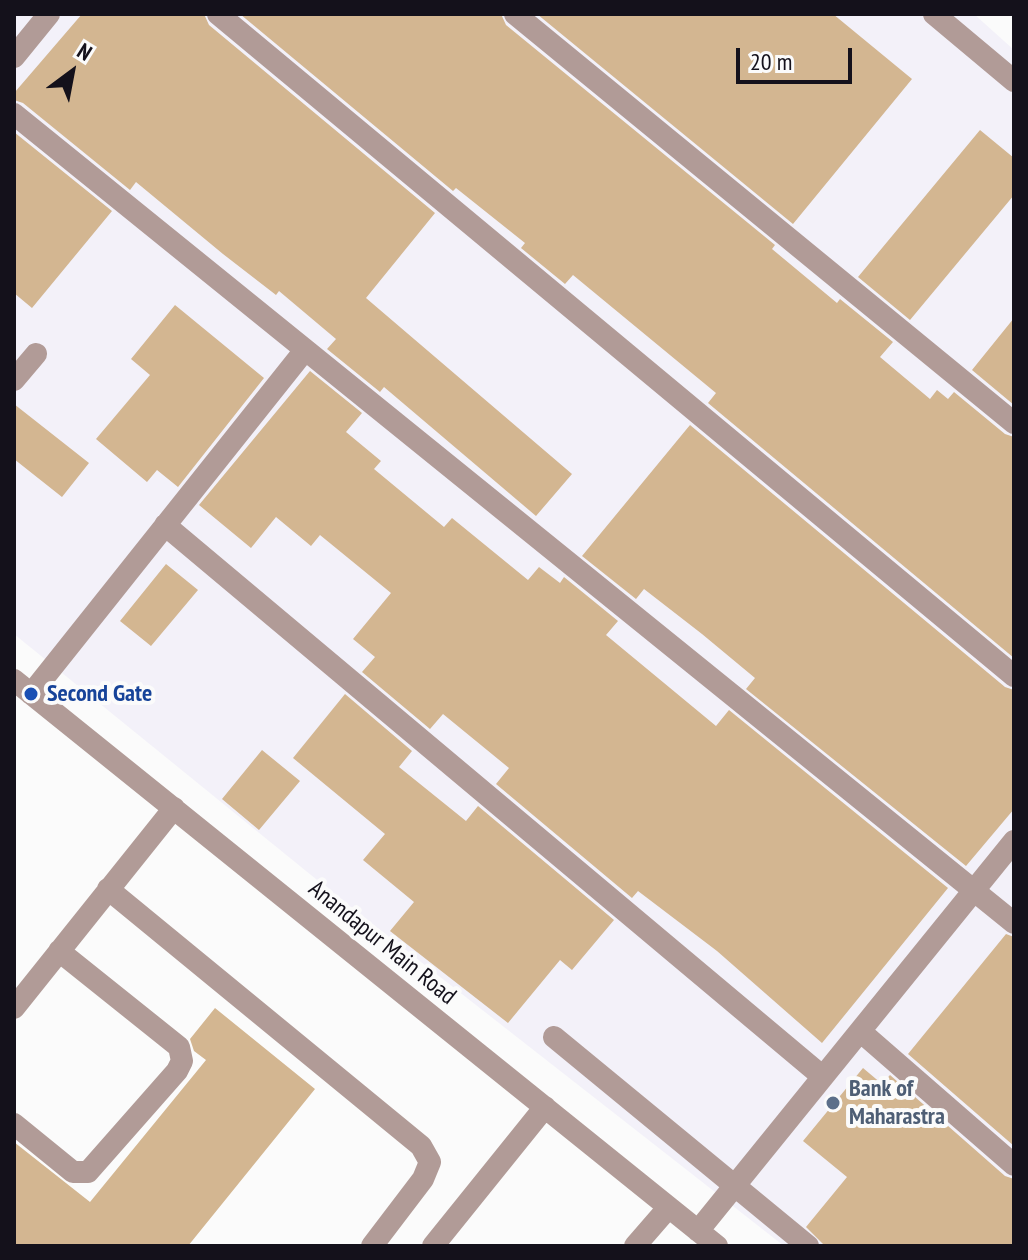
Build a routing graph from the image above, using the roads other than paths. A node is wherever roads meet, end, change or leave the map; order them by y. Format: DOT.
graph roads {
  1 [pos="49,14"];
  2 [pos="218,14"];
  3 [pos="515,14"];
  4 [pos="934,14"];
  5 [pos="14,57"];
  6 [pos="1014,81"];
  7 [pos="14,114"];
  8 [pos="305,350"];
  9 [pos="36,354"];
  10 [pos="14,380"];
  11 [pos="1014,423"];
  12 [pos="165,525"];
  13 [pos="1014,676"];
  14 [pos="22,687"];
  15 [pos="174,808"];
  16 [pos="1014,841"];
  17 [pos="108,889"];
  18 [pos="974,891"];
  19 [pos="1014,923"];
  20 [pos="59,951"];
  21 [pos="14,1008"];
  22 [pos="860,1031"];
  23 [pos="554,1037"];
  24 [pos="823,1077"];
  25 [pos="545,1107"];
  26 [pos="14,1124"];
  27 [pos="1014,1165"];
  28 [pos="735,1184"];
  29 [pos="668,1208"];
  30 [pos="698,1231"];
  31 [pos="372,1246"];
  32 [pos="433,1246"];
  33 [pos="635,1246"];
  34 [pos="717,1246"];
  35 [pos="808,1246"];
  1 -- 5 [label="street"];
  2 -- 13 [label="street"];
  3 -- 11 [label="street"];
  4 -- 6 [label="street"];
  7 -- 8 [label="street"];
  8 -- 12 [label="street"];
  8 -- 18 [label="street"];
  9 -- 10 [label="street"];
  12 -- 14 [label="street"];
  12 -- 24 [label="street"];
  14 -- 15 [label="street, Anandapur Main Road"];
  15 -- 17 [label="street"];
  15 -- 25 [label="street, Anandapur Main Road"];
  16 -- 18 [label="street"];
  17 -- 20 [label="street"];
  17 -- 31 [label="street"];
  18 -- 19 [label="street"];
  18 -- 22 [label="street"];
  20 -- 21 [label="street"];
  20 -- 26 [label="street"];
  22 -- 24 [label="street"];
  22 -- 27 [label="street"];
  23 -- 28 [label="street"];
  24 -- 28 [label="street"];
  25 -- 29 [label="street, Anandapur Main Road"];
  25 -- 32 [label="street"];
  28 -- 30 [label="street"];
  28 -- 35 [label="street"];
  29 -- 30 [label="street, Anandapur Main Road"];
  29 -- 33 [label="street"];
  30 -- 34 [label="street, Anandapur Main Road"];
}
